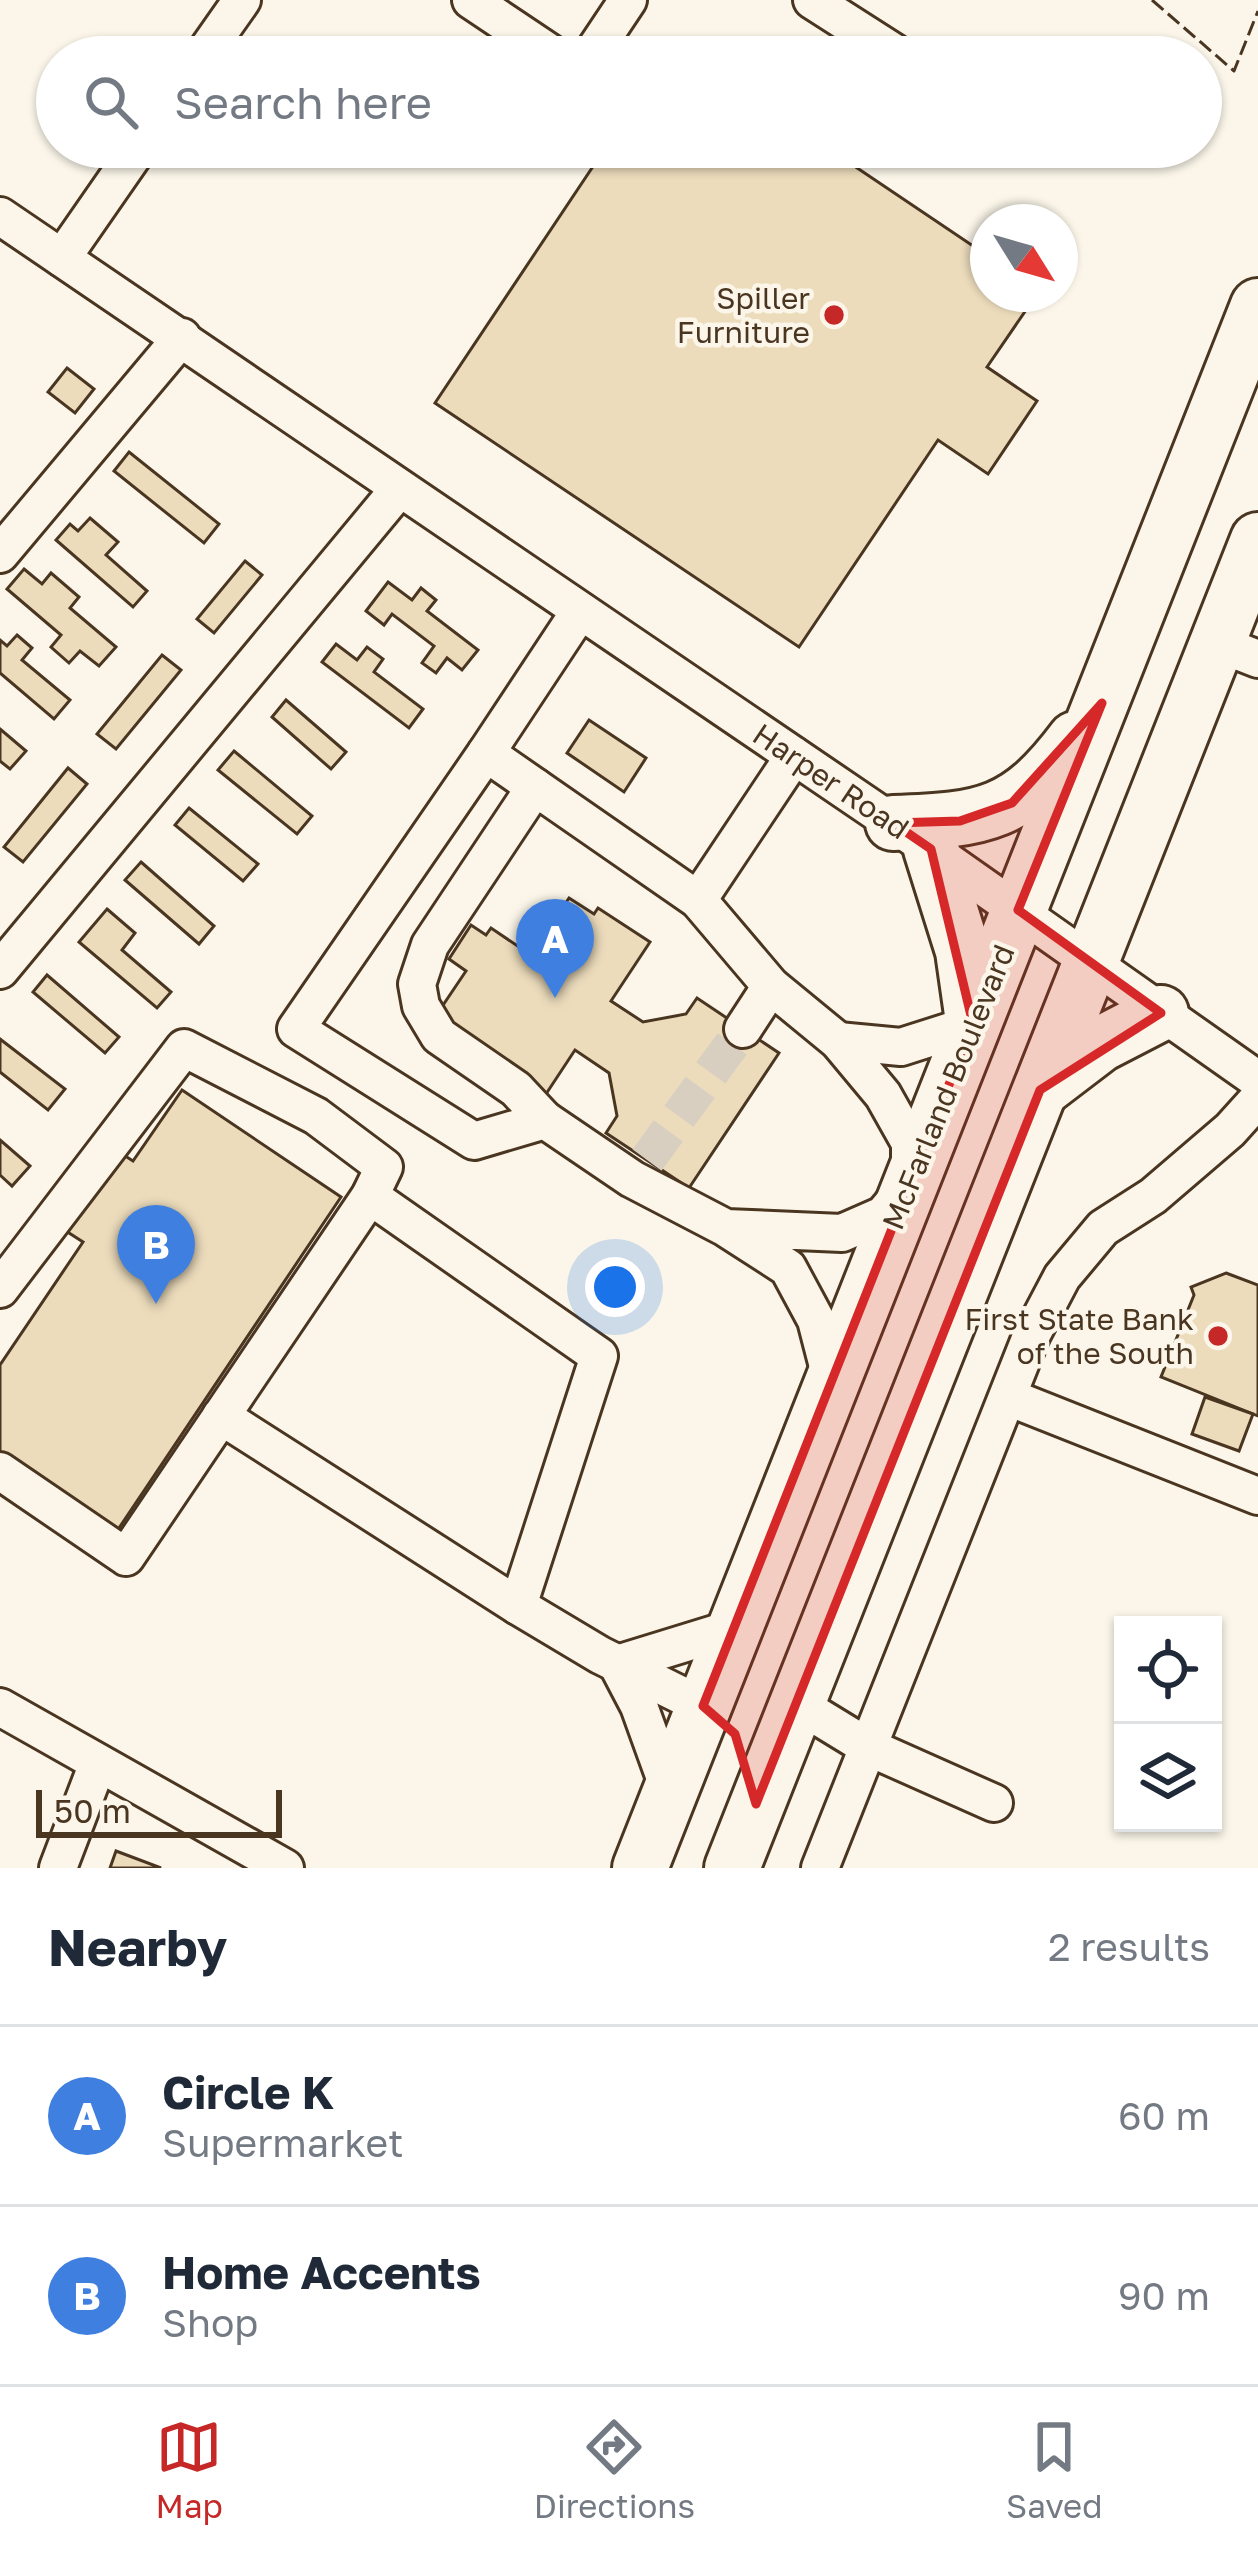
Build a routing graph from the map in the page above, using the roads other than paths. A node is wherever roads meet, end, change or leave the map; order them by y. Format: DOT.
graph roads {
  1 [pos="242,0"];
  2 [pos="471,0"];
  3 [pos="628,0"];
  4 [pos="812,0"];
  5 [pos="217,36"];
  6 [pos="525,36"];
  7 [pos="604,36"];
  8 [pos="868,36"];
  9 [pos="124,168"];
  10 [pos="0,217"];
  11 [pos="62,258"];
  12 [pos="1258,306"];
  13 [pos="182,337"];
  14 [pos="399,489"];
  15 [pos="1258,540"];
  16 [pos="0,554"];
  17 [pos="580,611"];
  18 [pos="1237,651"];
  19 [pos="1102,703"];
  20 [pos="486,753"];
  21 [pos="794,756"];
  22 [pos="535,787"];
  23 [pos="912,836"];
  24 [pos="698,900"];
  25 [pos="1018,910"];
  26 [pos="1090,964"];
  27 [pos="0,970"];
  28 [pos="771,986"];
  29 [pos="1161,1013"];
  30 [pos="973,1024"];
  31 [pos="743,1029"];
  32 [pos="838,1041"];
  33 [pos="1258,1080"];
  34 [pos="1040,1090"];
  35 [pos="1258,1099"];
  36 [pos="545,1120"];
  37 [pos="910,1183"];
  38 [pos="370,1196"];
  39 [pos="726,1228"];
  40 [pos="0,1289"];
  41 [pos="832,1382"];
  42 [pos="1008,1397"];
  43 [pos="221,1416"];
  44 [pos="0,1471"];
  45 [pos="1258,1496"];
  46 [pos="766,1547"];
  47 [pos="518,1606"];
  48 [pos="734,1628"];
  49 [pos="617,1664"];
  50 [pos="796,1702"];
  51 [pos="703,1706"];
  52 [pos="0,1707"];
  53 [pos="868,1747"];
  54 [pos="98,1763"];
  55 [pos="670,1792"];
  56 [pos="994,1803"];
  57 [pos="756,1804"];
  58 [pos="58,1868"];
  59 [pos="285,1868"];
  60 [pos="640,1868"];
  61 [pos="732,1868"];
  62 [pos="820,1868"];
  1 -- 5 [label="street"];
  2 -- 6 [label="street"];
  3 -- 7 [label="street"];
  4 -- 8 [label="street"];
  9 -- 11 [label="street"];
  10 -- 11 [label="street, Harper Road"];
  11 -- 13 [label="street, Harper Road"];
  12 -- 19 [label="highway, McFarland Boulevard"];
  13 -- 14 [label="street, Harper Road"];
  13 -- 16 [label="street"];
  14 -- 17 [label="street, Harper Road"];
  14 -- 27 [label="street"];
  15 -- 18 [label="highway"];
  17 -- 20 [label="street"];
  17 -- 21 [label="street, Harper Road"];
  18 -- 26 [label="highway"];
  19 -- 23 [label="highway"];
  19 -- 25 [label="highway, McFarland Boulevard"];
  20 -- 22 [label="street"];
  20 -- 36 [label="street"];
  21 -- 23 [label="street, Harper Road"];
  21 -- 24 [label="street"];
  22 -- 24 [label="street"];
  22 -- 36 [label="street"];
  23 -- 25 [label="street, Harper Road"];
  23 -- 30 [label="highway"];
  24 -- 28 [label="street"];
  25 -- 26 [label="street, Harper Road"];
  25 -- 30 [label="highway, McFarland Boulevard"];
  26 -- 29 [label="street, Harper Road"];
  26 -- 34 [label="highway"];
  28 -- 31 [label="street"];
  28 -- 32 [label="street"];
  29 -- 33 [label="street, Harper Road"];
  29 -- 34 [label="highway"];
  30 -- 32 [label="street"];
  30 -- 37 [label="highway, McFarland Boulevard"];
  32 -- 37 [label="street"];
  34 -- 50 [label="highway"];
  35 -- 42 [label="street"];
  36 -- 39 [label="street"];
  37 -- 39 [label="street"];
  37 -- 41 [label="highway, McFarland Boulevard"];
  38 -- 40 [label="street"];
  38 -- 43 [label="street"];
  38 -- 47 [label="street"];
  39 -- 41 [label="street"];
  41 -- 46 [label="highway, McFarland Boulevard"];
  42 -- 45 [label="street"];
  42 -- 53 [label="street"];
  43 -- 44 [label="street"];
  43 -- 47 [label="street"];
  46 -- 48 [label="highway, McFarland Boulevard"];
  46 -- 50 [label="highway"];
  47 -- 49 [label="street"];
  48 -- 49 [label="street"];
  48 -- 51 [label="highway, McFarland Boulevard"];
  49 -- 51 [label="street"];
  49 -- 55 [label="street"];
  50 -- 53 [label="street"];
  50 -- 57 [label="highway"];
  51 -- 55 [label="highway, McFarland Boulevard"];
  51 -- 57 [label="highway"];
  52 -- 54 [label="street"];
  53 -- 56 [label="street"];
  53 -- 62 [label="street"];
  54 -- 58 [label="street"];
  54 -- 59 [label="street"];
  55 -- 60 [label="highway, McFarland Boulevard"];
  57 -- 61 [label="highway"];
}
